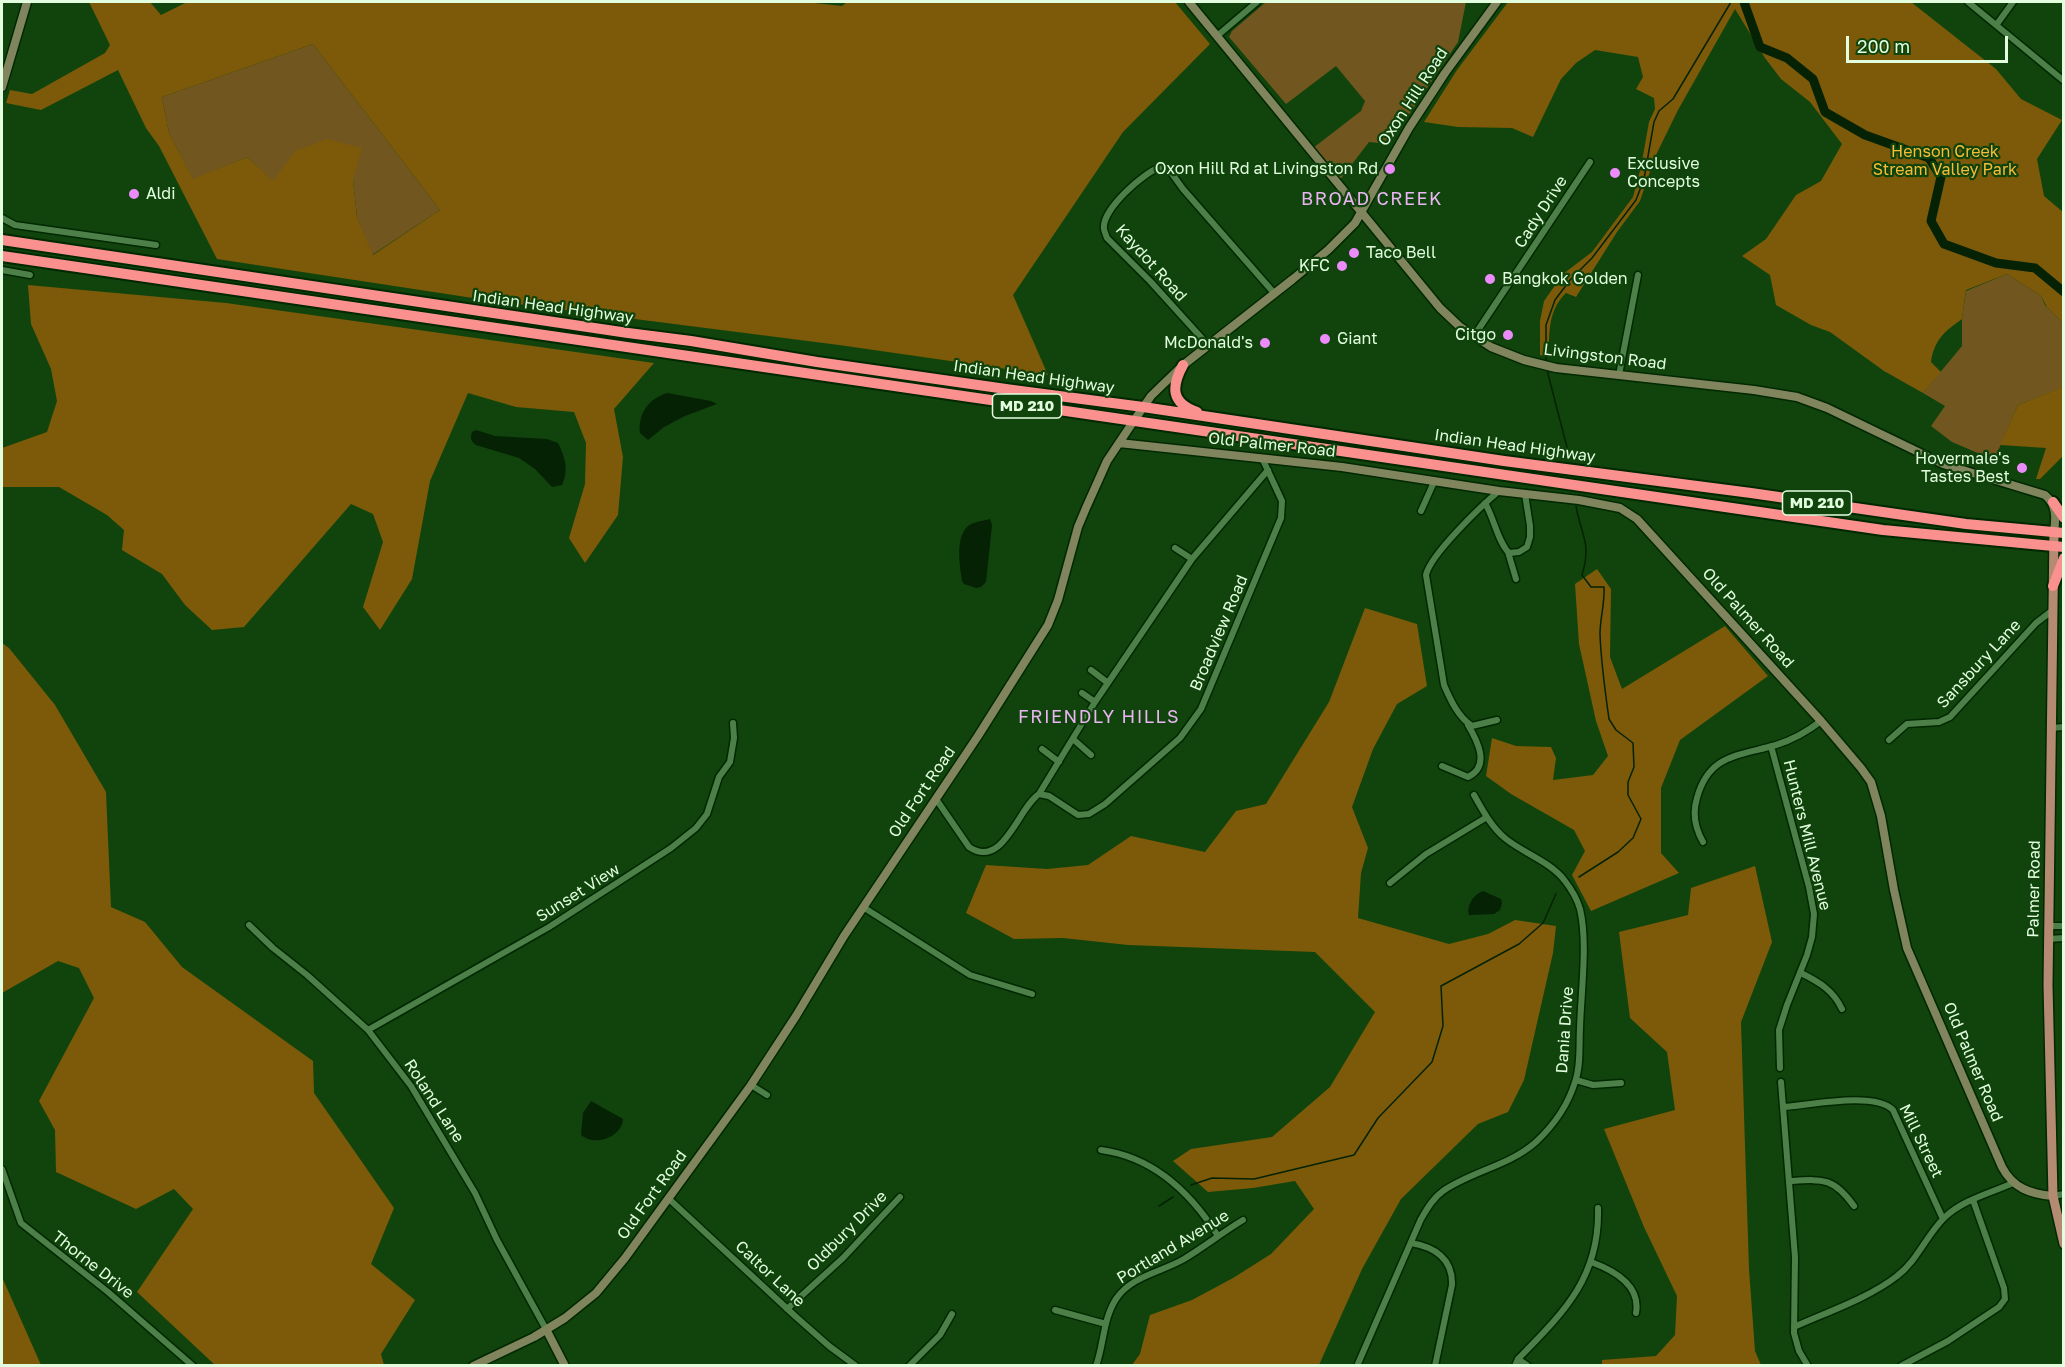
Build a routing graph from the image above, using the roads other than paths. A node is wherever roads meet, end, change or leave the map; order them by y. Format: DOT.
graph roads {
  1 [pos="27,2"];
  2 [pos="1190,2"];
  3 [pos="1257,2"];
  4 [pos="1497,2"];
  5 [pos="1968,2"];
  6 [pos="2013,2"];
  7 [pos="1997,24"];
  8 [pos="1217,36"];
  9 [pos="2064,81"];
  10 [pos="2,87"];
  11 [pos="1590,162"];
  12 [pos="1361,213"];
  13 [pos="2,218"];
  14 [pos="2,238"];
  15 [pos="156,245"];
  16 [pos="2,256"];
  17 [pos="2,270"];
  18 [pos="30,275"];
  19 [pos="1638,275"];
  20 [pos="1274,292"];
  21 [pos="1474,336"];
  22 [pos="1208,345"];
  23 [pos="1183,365"];
  24 [pos="1619,375"];
  25 [pos="1143,407"];
  26 [pos="1220,419"];
  27 [pos="1133,422"];
  28 [pos="1119,442"];
  29 [pos="1263,460"];
  30 [pos="1268,470"];
  31 [pos="1434,482"];
  32 [pos="1499,491"];
  33 [pos="1525,494"];
  34 [pos="2053,502"];
  35 [pos="1485,503"];
  36 [pos="1421,511"];
  37 [pos="2064,518"];
  38 [pos="2059,532"];
  39 [pos="2059,547"];
  40 [pos="1175,548"];
  41 [pos="1508,552"];
  42 [pos="2064,558"];
  43 [pos="1192,560"];
  44 [pos="1516,579"];
  45 [pos="2053,586"];
  46 [pos="2053,610"];
  47 [pos="1091,670"];
  48 [pos="1108,683"];
  49 [pos="1083,693"];
  50 [pos="1095,702"];
  51 [pos="1497,720"];
  52 [pos="1821,721"];
  53 [pos="733,723"];
  54 [pos="1468,724"];
  55 [pos="2064,727"];
  56 [pos="2051,728"];
  57 [pos="1073,739"];
  58 [pos="1889,741"];
  59 [pos="1771,746"];
  60 [pos="1042,749"];
  61 [pos="1091,755"];
  62 [pos="1059,762"];
  63 [pos="1442,766"];
  64 [pos="1039,794"];
  65 [pos="1474,795"];
  66 [pos="936,800"];
  67 [pos="1486,817"];
  68 [pos="1704,842"];
  69 [pos="1390,883"];
  70 [pos="863,907"];
  71 [pos="249,926"];
  72 [pos="2048,926"];
  73 [pos="2064,926"];
  74 [pos="2064,938"];
  75 [pos="2048,939"];
  76 [pos="1801,973"];
  77 [pos="1032,994"];
  78 [pos="1842,1009"];
  79 [pos="368,1030"];
  80 [pos="1780,1068"];
  81 [pos="1576,1080"];
  82 [pos="1781,1082"];
  83 [pos="1621,1083"];
  84 [pos="751,1084"];
  85 [pos="767,1095"];
  86 [pos="1785,1107"];
  87 [pos="1101,1150"];
  88 [pos="2,1168"];
  89 [pos="1791,1181"];
  90 [pos="2013,1183"];
  91 [pos="2064,1194"];
  92 [pos="2053,1196"];
  93 [pos="900,1197"];
  94 [pos="668,1198"];
  95 [pos="1973,1200"];
  96 [pos="1854,1206"];
  97 [pos="1598,1208"];
  98 [pos="1943,1219"];
  99 [pos="1242,1220"];
  100 [pos="1218,1236"];
  101 [pos="1411,1243"];
  102 [pos="2064,1244"];
  103 [pos="1592,1262"];
  104 [pos="787,1309"];
  105 [pos="1055,1310"];
  106 [pos="1636,1313"];
  107 [pos="952,1314"];
  108 [pos="1106,1324"];
  109 [pos="1794,1327"];
  110 [pos="547,1331"];
  111 [pos="1516,1362"];
  112 [pos="193,1365"];
  113 [pos="473,1365"];
  114 [pos="565,1365"];
  115 [pos="856,1365"];
  116 [pos="909,1365"];
  117 [pos="1096,1365"];
  118 [pos="1358,1365"];
  119 [pos="1435,1365"];
  120 [pos="1528,1365"];
  121 [pos="1808,1365"];
  122 [pos="1901,1365"];
  1 -- 10 [label="main road"];
  2 -- 8 [label="main road, Livingston Road"];
  3 -- 8 [label="street"];
  4 -- 12 [label="main road, Oxon Hill Road"];
  5 -- 7 [label="street"];
  6 -- 7 [label="street"];
  7 -- 9 [label="street"];
  8 -- 12 [label="main road, Livingston Road"];
  11 -- 21 [label="street, Cady Drive"];
  12 -- 20 [label="main road, Old Fort Road"];
  12 -- 21 [label="main road, Livingston Road"];
  13 -- 15 [label="street"];
  14 -- 25 [label="highway, Indian Head Highway / MD 210"];
  16 -- 27 [label="highway, Indian Head Highway / MD 210"];
  17 -- 18 [label="street"];
  19 -- 24 [label="street"];
  20 -- 22 [label="main road, Old Fort Road"];
  20 -- 22 [label="street, Kaydot Road"];
  21 -- 24 [label="main road, Livingston Road"];
  22 -- 23 [label="main road, Old Fort Road"];
  23 -- 25 [label="main road, Old Fort Road"];
  23 -- 26 [label="highway"];
  24 -- 34 [label="main road, Livingston Road"];
  25 -- 26 [label="highway, Indian Head Highway / MD 210"];
  25 -- 27 [label="main road, Old Fort Road"];
  26 -- 38 [label="highway, Indian Head Highway / MD 210"];
  27 -- 28 [label="main road, Old Fort Road"];
  27 -- 39 [label="highway, Indian Head Highway / MD 210"];
  28 -- 29 [label="main road, Old Palmer Road"];
  28 -- 66 [label="main road, Old Fort Road"];
  29 -- 30 [label="street, Broadview Road"];
  29 -- 31 [label="main road, Old Palmer Road"];
  30 -- 43 [label="street"];
  30 -- 64 [label="street, Broadview Road"];
  31 -- 32 [label="main road, Old Palmer Road"];
  31 -- 36 [label="street"];
  32 -- 33 [label="main road, Old Palmer Road"];
  32 -- 35 [label="street"];
  33 -- 41 [label="street"];
  33 -- 52 [label="main road, Old Palmer Road"];
  34 -- 37 [label="highway"];
  34 -- 38 [label="main road"];
  35 -- 41 [label="street"];
  35 -- 54 [label="street"];
  38 -- 39 [label="main road, Palmer Road"];
  39 -- 45 [label="main road, Palmer Road"];
  40 -- 43 [label="street"];
  41 -- 44 [label="street"];
  42 -- 45 [label="highway"];
  43 -- 48 [label="street"];
  45 -- 46 [label="main road, Palmer Road"];
  46 -- 56 [label="main road, Palmer Road"];
  46 -- 58 [label="street, Sansbury Lane"];
  47 -- 48 [label="street"];
  48 -- 50 [label="street"];
  49 -- 50 [label="street"];
  50 -- 57 [label="street"];
  51 -- 54 [label="street"];
  52 -- 59 [label="street"];
  52 -- 90 [label="main road, Old Palmer Road"];
  53 -- 79 [label="street, Sunset View"];
  54 -- 63 [label="street"];
  55 -- 56 [label="street"];
  56 -- 72 [label="main road, Palmer Road"];
  57 -- 61 [label="street"];
  57 -- 62 [label="street"];
  59 -- 68 [label="street"];
  59 -- 76 [label="street, Hunters Mill Avenue"];
  60 -- 62 [label="street"];
  62 -- 64 [label="street"];
  64 -- 66 [label="street"];
  65 -- 67 [label="street, Dania Drive"];
  66 -- 70 [label="main road, Old Fort Road"];
  67 -- 69 [label="street"];
  67 -- 81 [label="street, Dania Drive"];
  70 -- 77 [label="street"];
  70 -- 84 [label="main road, Old Fort Road"];
  71 -- 79 [label="street, Roland Lane"];
  72 -- 73 [label="street"];
  72 -- 75 [label="main road, Palmer Road"];
  74 -- 75 [label="street"];
  75 -- 92 [label="main road, Palmer Road"];
  76 -- 78 [label="street"];
  76 -- 80 [label="street, Hunters Mill Avenue"];
  79 -- 110 [label="street, Roland Lane"];
  81 -- 83 [label="street"];
  81 -- 101 [label="street, Dania Drive"];
  82 -- 86 [label="street"];
  84 -- 85 [label="street"];
  84 -- 94 [label="main road, Old Fort Road"];
  86 -- 89 [label="street"];
  86 -- 98 [label="street, Mill Street"];
  87 -- 100 [label="street"];
  88 -- 112 [label="street, Thorne Drive"];
  89 -- 96 [label="street"];
  89 -- 109 [label="street"];
  90 -- 92 [label="main road"];
  90 -- 95 [label="street"];
  91 -- 92 [label="street"];
  92 -- 102 [label="main road, Palmer Road"];
  93 -- 104 [label="street, Oldbury Drive"];
  94 -- 104 [label="street, Caltor Lane"];
  94 -- 110 [label="main road, Old Fort Road"];
  95 -- 98 [label="street"];
  95 -- 122 [label="street"];
  97 -- 103 [label="street"];
  98 -- 109 [label="street"];
  99 -- 100 [label="street, Portland Avenue"];
  100 -- 108 [label="street, Portland Avenue"];
  101 -- 118 [label="street, Dania Drive"];
  101 -- 119 [label="street"];
  103 -- 106 [label="street"];
  103 -- 111 [label="street"];
  104 -- 115 [label="street, Caltor Lane"];
  105 -- 108 [label="street"];
  107 -- 116 [label="street"];
  108 -- 117 [label="street, Portland Avenue"];
  109 -- 121 [label="street"];
  110 -- 113 [label="main road, Old Fort Road"];
  110 -- 114 [label="main road"];
  111 -- 120 [label="street"];
}
